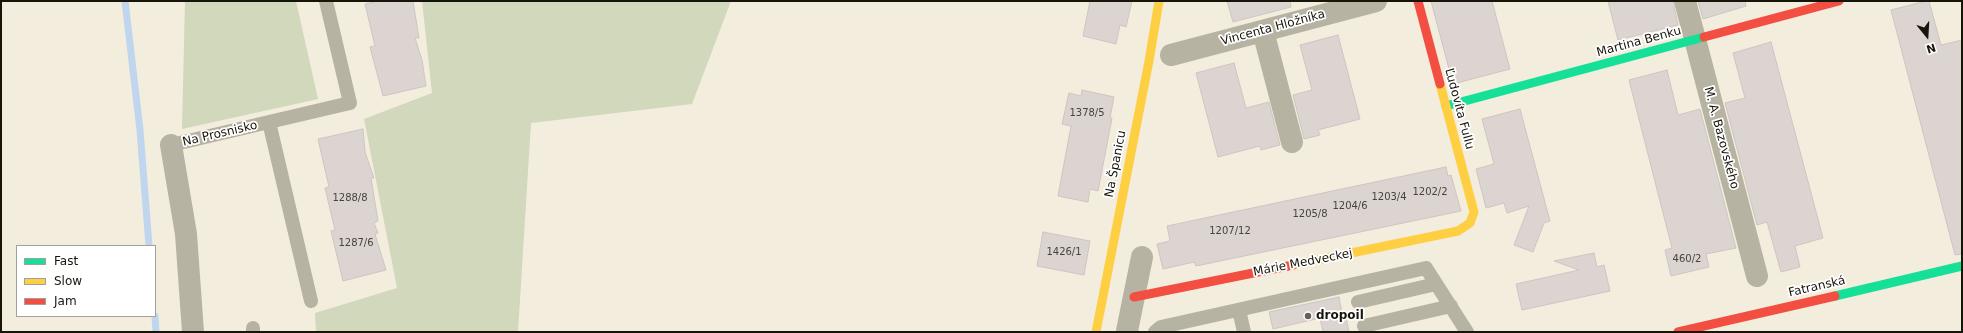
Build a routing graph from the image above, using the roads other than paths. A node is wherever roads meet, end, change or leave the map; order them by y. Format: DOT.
graph roads {
  1 [pos="326,1"];
  2 [pos="1159,1"];
  3 [pos="1376,1"];
  4 [pos="1418,1"];
  5 [pos="1685,1"];
  6 [pos="1839,1"];
  7 [pos="1263,31"];
  8 [pos="1695,40"];
  9 [pos="1171,55"];
  10 [pos="1446,106"];
  11 [pos="269,122"];
  12 [pos="1292,142"];
  13 [pos="171,145"];
  14 [pos="1470,223"];
  15 [pos="1142,257"];
  16 [pos="1962,266"];
  17 [pos="1757,276"];
  18 [pos="1354,284"];
  19 [pos="1436,284"];
  20 [pos="1134,297"];
  21 [pos="311,301"];
  22 [pos="1358,302"];
  23 [pos="1451,306"];
  24 [pos="1239,310"];
  25 [pos="1364,329"];
  26 [pos="1127,331"];
  27 [pos="193,332"];
  28 [pos="1096,332"];
  29 [pos="1154,332"];
  30 [pos="1244,332"];
  31 [pos="1467,332"];
  32 [pos="1678,332"];
  1 -- 11 [label="lane, Na Prosnisko"];
  2 -- 28 [label="street, Na Španicu"];
  3 -- 7 [label="street, Vincenta Hložníka"];
  4 -- 10 [label="street, Ľudovíta Fullu"];
  5 -- 8 [label="street, M. A. Bazovského"];
  6 -- 8 [label="street, Martina Benku"];
  7 -- 9 [label="street, Vincenta Hložníka"];
  7 -- 12 [label="street"];
  8 -- 10 [label="street, Martina Benku"];
  8 -- 17 [label="street, M. A. Bazovského"];
  10 -- 14 [label="street, Ľudovíta Fullu"];
  11 -- 13 [label="lane, Na Prosnisko"];
  11 -- 21 [label="lane"];
  13 -- 27 [label="street, Na Prosnisko"];
  14 -- 20 [label="street, Márie Medveckej"];
  15 -- 20 [label="street"];
  16 -- 32 [label="street, Fatranská"];
  18 -- 19 [label="lane"];
  18 -- 22 [label="lane"];
  18 -- 24 [label="lane"];
  19 -- 22 [label="lane"];
  19 -- 23 [label="lane"];
  20 -- 26 [label="street"];
  22 -- 25 [label="lane"];
  23 -- 25 [label="lane"];
  23 -- 31 [label="lane"];
  24 -- 29 [label="lane"];
  24 -- 30 [label="lane"];
}
